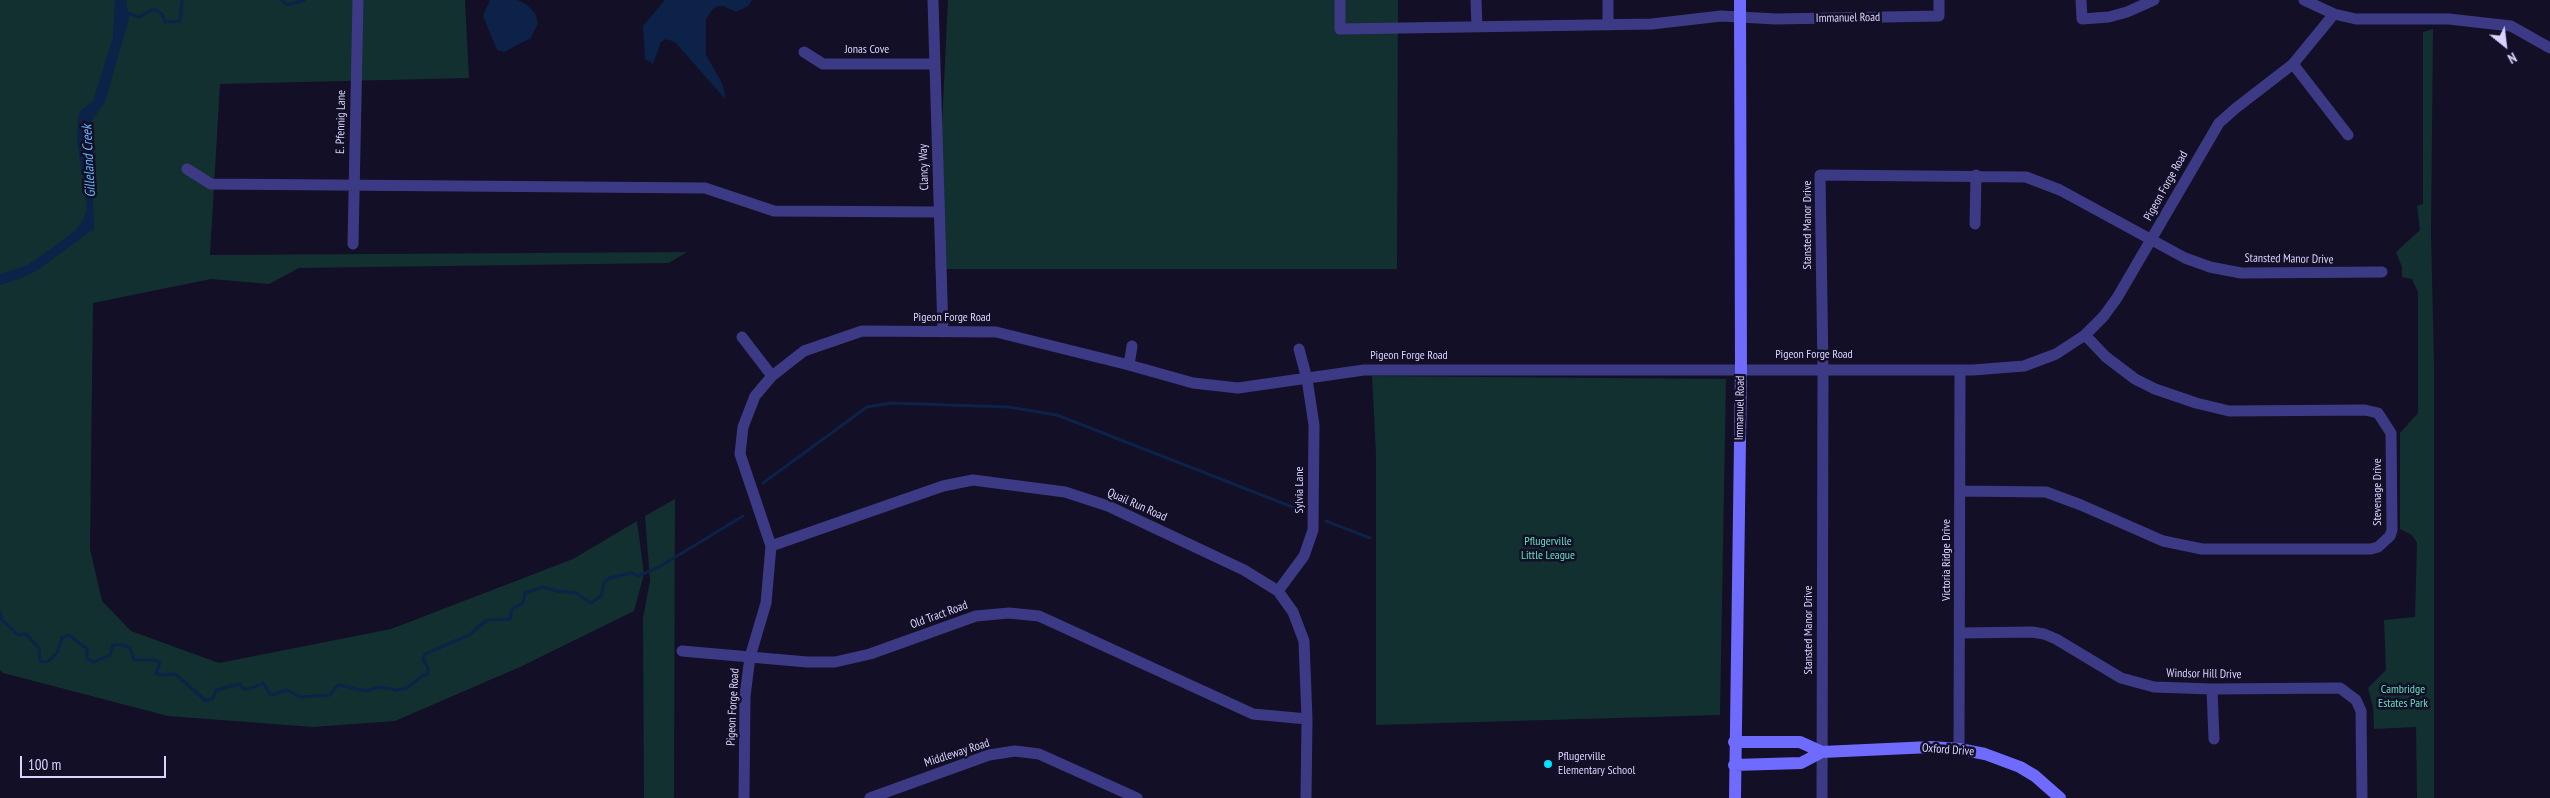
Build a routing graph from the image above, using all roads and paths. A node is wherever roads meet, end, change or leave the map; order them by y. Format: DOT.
graph roads {
  1 [pos="358,0"];
  2 [pos="933,0"];
  3 [pos="1340,0"];
  4 [pos="1476,0"];
  5 [pos="1608,0"];
  6 [pos="1740,0"];
  7 [pos="1939,0"];
  8 [pos="2081,0"];
  9 [pos="2154,0"];
  10 [pos="2304,0"];
  11 [pos="2334,14"];
  12 [pos="1740,17"];
  13 [pos="1608,25"];
  14 [pos="1477,27"];
  15 [pos="2550,48"];
  16 [pos="804,52"];
  17 [pos="934,64"];
  18 [pos="2294,64"];
  19 [pos="2348,135"];
  20 [pos="187,169"];
  21 [pos="1976,176"];
  22 [pos="354,184"];
  23 [pos="939,212"];
  24 [pos="1975,224"];
  25 [pos="2151,241"];
  26 [pos="354,244"];
  27 [pos="2382,272"];
  28 [pos="943,332"];
  29 [pos="2085,335"];
  30 [pos="742,337"];
  31 [pos="1132,346"];
  32 [pos="1299,349"];
  33 [pos="1129,364"];
  34 [pos="1740,369"];
  35 [pos="1823,369"];
  36 [pos="1960,370"];
  37 [pos="772,376"];
  38 [pos="1307,379"];
  39 [pos="1960,491"];
  40 [pos="771,546"];
  41 [pos="1278,591"];
  42 [pos="1960,633"];
  43 [pos="682,651"];
  44 [pos="750,657"];
  45 [pos="2212,689"];
  46 [pos="1307,719"];
  47 [pos="2214,739"];
  48 [pos="1734,742"];
  49 [pos="1959,749"];
  50 [pos="1822,752"];
  51 [pos="1734,765"];
  52 [pos="744,798"];
  53 [pos="870,798"];
  54 [pos="1137,798"];
  55 [pos="1306,798"];
  56 [pos="1734,798"];
  57 [pos="1822,798"];
  58 [pos="2060,798"];
  59 [pos="2362,798"];
  1 -- 22 [label="street, E. Pfennig Lane"];
  2 -- 17 [label="street, Clancy Way"];
  3 -- 14 [label="street"];
  4 -- 14 [label="street"];
  5 -- 13 [label="street"];
  6 -- 12 [label="street, Immanuel Road"];
  7 -- 12 [label="street, Immanuel Road"];
  8 -- 9 [label="street"];
  10 -- 11 [label="street"];
  11 -- 15 [label="street"];
  11 -- 18 [label="street, Pigeon Forge Road"];
  12 -- 13 [label="street"];
  12 -- 34 [label="street, Immanuel Road"];
  13 -- 14 [label="street"];
  16 -- 17 [label="street, Jonas Cove"];
  17 -- 23 [label="street, Clancy Way"];
  18 -- 19 [label="street"];
  18 -- 25 [label="street, Pigeon Forge Road"];
  20 -- 22 [label="street"];
  21 -- 24 [label="street"];
  21 -- 25 [label="street, Stansted Manor Drive"];
  21 -- 35 [label="street, Stansted Manor Drive"];
  22 -- 23 [label="street"];
  22 -- 26 [label="street, E. Pfennig Lane"];
  23 -- 28 [label="street, Clancy Way"];
  25 -- 27 [label="street, Stansted Manor Drive"];
  25 -- 29 [label="street, Pigeon Forge Road"];
  28 -- 33 [label="street, Pigeon Forge Road"];
  28 -- 37 [label="street, Pigeon Forge Road"];
  29 -- 36 [label="street, Pigeon Forge Road"];
  29 -- 39 [label="street, Stevenage Drive"];
  30 -- 37 [label="street"];
  31 -- 33 [label="street"];
  32 -- 38 [label="street, Sylvia Lane"];
  33 -- 38 [label="street, Pigeon Forge Road"];
  34 -- 35 [label="street, Pigeon Forge Road"];
  34 -- 38 [label="street, Pigeon Forge Road"];
  34 -- 48 [label="street, Immanuel Road"];
  35 -- 36 [label="street, Pigeon Forge Road"];
  35 -- 50 [label="street, Stansted Manor Drive"];
  36 -- 39 [label="street, Victoria Ridge Drive"];
  37 -- 40 [label="street, Pigeon Forge Road"];
  38 -- 41 [label="street, Sylvia Lane"];
  39 -- 42 [label="street, Victoria Ridge Drive"];
  40 -- 41 [label="street, Quail Run Road"];
  40 -- 44 [label="street, Pigeon Forge Road"];
  41 -- 46 [label="street, Quail Run Road"];
  42 -- 45 [label="street, Windsor Hill Drive"];
  42 -- 49 [label="street, Victoria Ridge Drive"];
  43 -- 44 [label="street, Old Tract Road"];
  44 -- 46 [label="street, Old Tract Road"];
  44 -- 52 [label="street, Pigeon Forge Road"];
  45 -- 47 [label="street"];
  45 -- 59 [label="street, Windsor Hill Drive"];
  46 -- 55 [label="street, Quail Run Road"];
  48 -- 50 [label="street"];
  48 -- 51 [label="street, Immanuel Road"];
  49 -- 50 [label="street, Oxford Drive"];
  49 -- 58 [label="street, Oxford Drive"];
  50 -- 51 [label="street"];
  50 -- 57 [label="street, Stansted Manor Drive"];
  51 -- 56 [label="street, Immanuel Road"];
  53 -- 54 [label="street, Middleway Road"];
}
